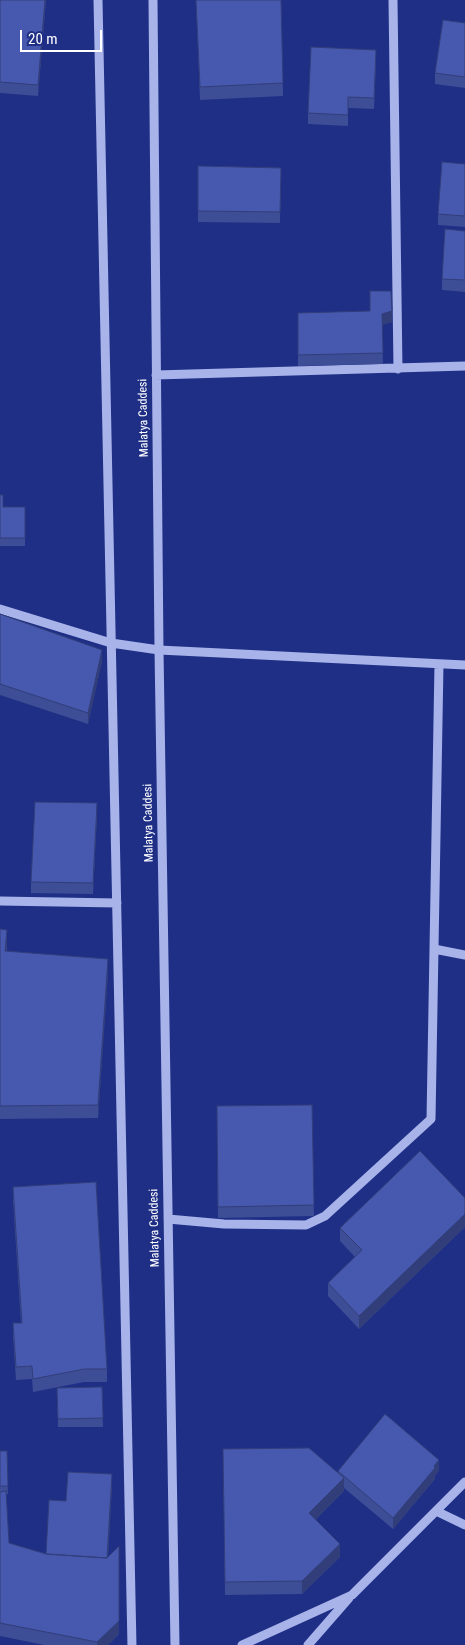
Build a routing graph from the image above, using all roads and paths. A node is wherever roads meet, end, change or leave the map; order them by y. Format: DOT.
graph roads {
  1 [pos="98,0"];
  2 [pos="152,0"];
  3 [pos="393,0"];
  4 [pos="465,366"];
  5 [pos="398,368"];
  6 [pos="156,375"];
  7 [pos="0,609"];
  8 [pos="111,643"];
  9 [pos="159,650"];
  10 [pos="439,664"];
  11 [pos="465,666"];
  12 [pos="0,901"];
  13 [pos="117,903"];
  14 [pos="434,948"];
  15 [pos="465,955"];
  16 [pos="168,1219"];
  17 [pos="465,1482"];
  18 [pos="436,1511"];
  19 [pos="465,1525"];
  20 [pos="352,1594"];
  21 [pos="132,1645"];
  22 [pos="175,1645"];
  23 [pos="242,1645"];
  24 [pos="308,1645"];
  1 -- 8 [label="street"];
  2 -- 6 [label="street, Malatya Caddesi"];
  3 -- 5 [label="street"];
  4 -- 5 [label="street"];
  5 -- 6 [label="street"];
  6 -- 9 [label="street, Malatya Caddesi"];
  7 -- 8 [label="street"];
  8 -- 9 [label="street"];
  8 -- 13 [label="street"];
  9 -- 10 [label="street"];
  9 -- 16 [label="street, Malatya Caddesi"];
  10 -- 11 [label="street"];
  10 -- 14 [label="street"];
  12 -- 13 [label="street"];
  13 -- 21 [label="street"];
  14 -- 15 [label="street"];
  14 -- 16 [label="street"];
  16 -- 22 [label="street, Malatya Caddesi"];
  17 -- 18 [label="street"];
  18 -- 19 [label="street"];
  18 -- 20 [label="street"];
  20 -- 23 [label="street"];
  20 -- 24 [label="street"];
}
